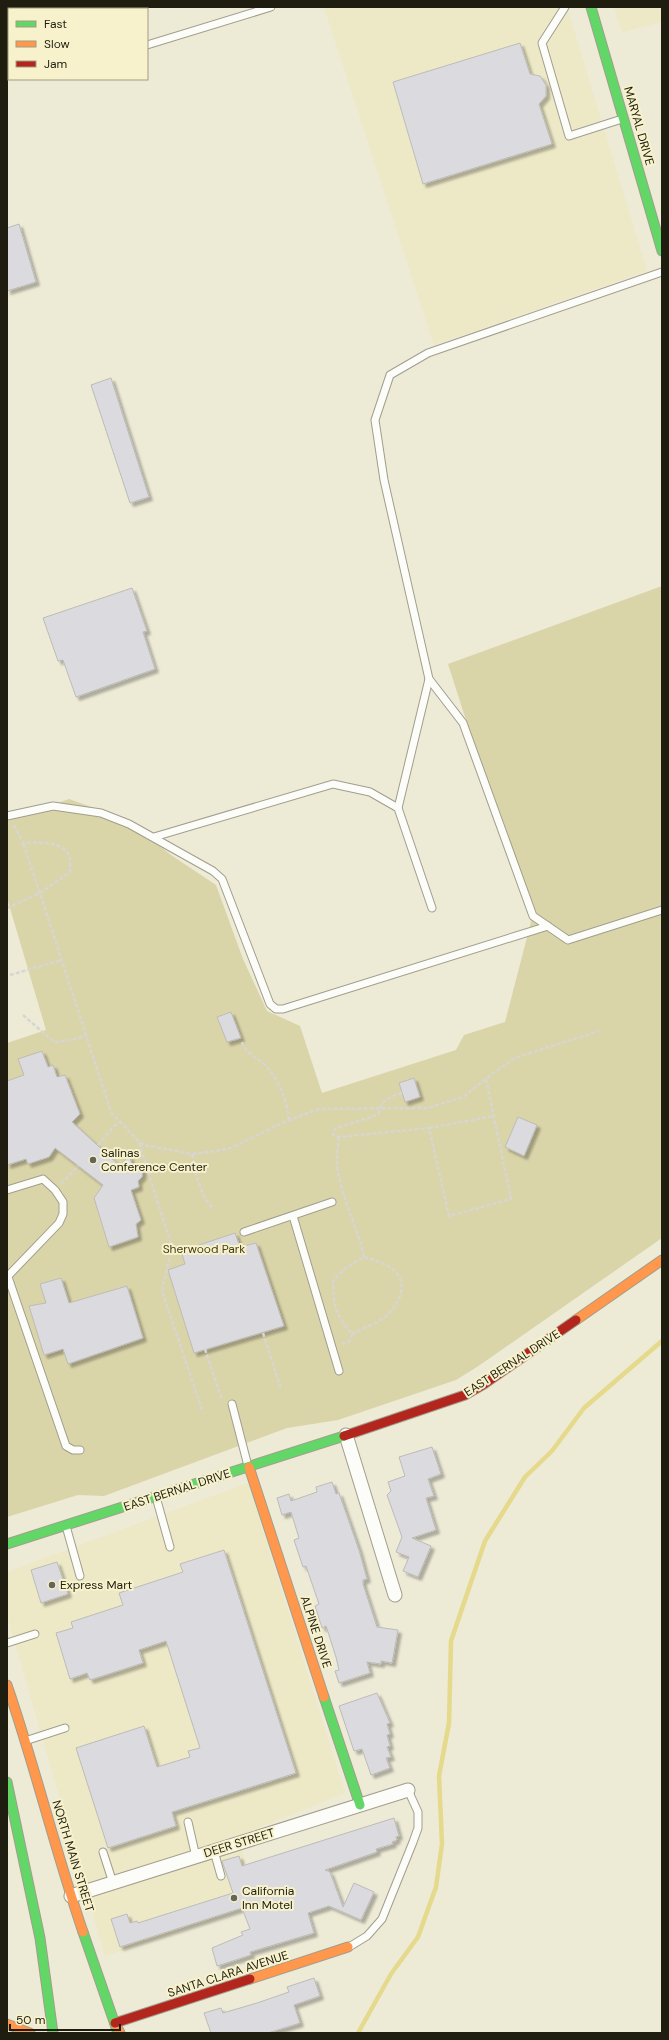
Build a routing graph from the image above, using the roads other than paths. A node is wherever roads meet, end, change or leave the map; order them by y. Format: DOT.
graph roads {
  1 [pos="271,7"];
  2 [pos="565,7"];
  3 [pos="591,7"];
  4 [pos="148,45"];
  5 [pos="624,118"];
  6 [pos="662,251"];
  7 [pos="662,272"];
  8 [pos="429,679"];
  9 [pos="398,808"];
  10 [pos="8,815"];
  11 [pos="154,837"];
  12 [pos="432,908"];
  13 [pos="662,910"];
  14 [pos="548,926"];
  15 [pos="7,1190"];
  16 [pos="332,1202"];
  17 [pos="294,1216"];
  18 [pos="244,1232"];
  19 [pos="662,1260"];
  20 [pos="8,1277"];
  21 [pos="339,1371"];
  22 [pos="232,1404"];
  23 [pos="346,1435"];
  24 [pos="80,1450"];
  25 [pos="248,1466"];
  26 [pos="156,1496"];
  27 [pos="66,1526"];
  28 [pos="7,1544"];
  29 [pos="170,1547"];
  30 [pos="80,1576"];
  31 [pos="395,1594"];
  32 [pos="35,1634"];
  33 [pos="7,1643"];
  34 [pos="7,1685"];
  35 [pos="64,1728"];
  36 [pos="26,1740"];
  37 [pos="7,1782"];
  38 [pos="408,1790"];
  39 [pos="360,1805"];
  40 [pos="188,1822"];
  41 [pos="214,1851"];
  42 [pos="103,1852"];
  43 [pos="196,1856"];
  44 [pos="221,1876"];
  45 [pos="113,1883"];
  46 [pos="71,1896"];
  47 [pos="348,1947"];
  48 [pos="115,2023"];
  49 [pos="7,2024"];
  50 [pos="30,2033"];
  51 [pos="53,2033"];
  52 [pos="119,2033"];
  1 -- 4 [label="lane"];
  2 -- 5 [label="lane"];
  3 -- 5 [label="main road, MARYAL DRIVE"];
  5 -- 6 [label="main road, MARYAL DRIVE"];
  7 -- 8 [label="lane"];
  8 -- 9 [label="lane"];
  8 -- 14 [label="lane"];
  9 -- 11 [label="lane"];
  9 -- 12 [label="lane"];
  10 -- 11 [label="lane"];
  11 -- 14 [label="lane"];
  13 -- 14 [label="lane"];
  15 -- 20 [label="lane"];
  16 -- 17 [label="lane"];
  17 -- 18 [label="lane"];
  17 -- 21 [label="lane"];
  19 -- 23 [label="main road, EAST BERNAL DRIVE"];
  20 -- 24 [label="lane"];
  22 -- 25 [label="lane"];
  23 -- 25 [label="main road, EAST BERNAL DRIVE"];
  23 -- 31 [label="street"];
  25 -- 26 [label="main road, EAST BERNAL DRIVE"];
  25 -- 39 [label="main road, ALPINE DRIVE"];
  26 -- 27 [label="main road, EAST BERNAL DRIVE"];
  26 -- 29 [label="lane"];
  27 -- 28 [label="main road, EAST BERNAL DRIVE"];
  27 -- 30 [label="lane"];
  32 -- 33 [label="lane"];
  34 -- 36 [label="main road, NORTH MAIN STREET"];
  35 -- 36 [label="lane"];
  36 -- 46 [label="main road, NORTH MAIN STREET"];
  37 -- 51 [label="main road"];
  38 -- 39 [label="street, DEER STREET"];
  38 -- 47 [label="lane"];
  39 -- 41 [label="street, DEER STREET"];
  40 -- 43 [label="lane"];
  41 -- 43 [label="street, DEER STREET"];
  41 -- 44 [label="lane"];
  42 -- 45 [label="lane"];
  43 -- 45 [label="street, DEER STREET"];
  45 -- 46 [label="street, DEER STREET"];
  46 -- 48 [label="main road, NORTH MAIN STREET"];
  47 -- 48 [label="main road, SANTA CLARA AVENUE"];
  48 -- 52 [label="main road, NORTH MAIN STREET"];
  49 -- 50 [label="main road"];
}
